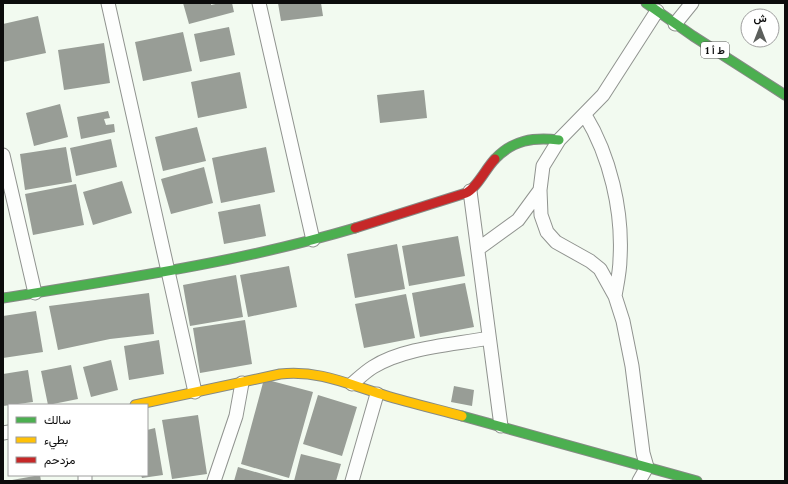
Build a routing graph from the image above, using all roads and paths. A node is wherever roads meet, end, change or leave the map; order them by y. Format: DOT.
graph roads {
  1 [pos="108,3"];
  2 [pos="259,3"];
  3 [pos="646,3"];
  4 [pos="692,3"];
  5 [pos="657,11"];
  6 [pos="675,24"];
  7 [pos="785,95"];
  8 [pos="585,115"];
  9 [pos="559,140"];
  10 [pos="3,155"];
  11 [pos="470,190"];
  12 [pos="540,190"];
  13 [pos="313,240"];
  14 [pos="478,249"];
  15 [pos="168,272"];
  16 [pos="35,293"];
  17 [pos="615,296"];
  18 [pos="3,298"];
  19 [pos="489,338"];
  20 [pos="242,383"];
  21 [pos="352,384"];
  22 [pos="195,392"];
  23 [pos="377,394"];
  24 [pos="140,404"];
  25 [pos="501,426"];
  26 [pos="647,467"];
  27 [pos="214,481"];
  28 [pos="352,481"];
  29 [pos="639,481"];
  30 [pos="697,481"];
  1 -- 15 [label="street"];
  2 -- 13 [label="street"];
  3 -- 5 [label="main road, ط أ 1"];
  4 -- 6 [label="street"];
  5 -- 6 [label="main road, ط أ 1"];
  5 -- 8 [label="street"];
  6 -- 7 [label="main road, ط أ 1"];
  8 -- 9 [label="street"];
  8 -- 17 [label="street"];
  9 -- 11 [label="main road"];
  9 -- 12 [label="street"];
  10 -- 16 [label="street"];
  11 -- 13 [label="main road"];
  11 -- 14 [label="street"];
  12 -- 14 [label="street"];
  12 -- 17 [label="street"];
  13 -- 15 [label="main road"];
  14 -- 19 [label="street"];
  15 -- 16 [label="main road"];
  15 -- 22 [label="street"];
  16 -- 18 [label="main road"];
  17 -- 26 [label="street"];
  19 -- 21 [label="street"];
  19 -- 25 [label="street"];
  20 -- 21 [label="main road"];
  20 -- 22 [label="main road"];
  20 -- 27 [label="street"];
  21 -- 23 [label="main road"];
  22 -- 24 [label="main road"];
  23 -- 25 [label="main road"];
  23 -- 28 [label="street"];
  25 -- 26 [label="main road"];
  26 -- 29 [label="street"];
  26 -- 30 [label="main road"];
}
